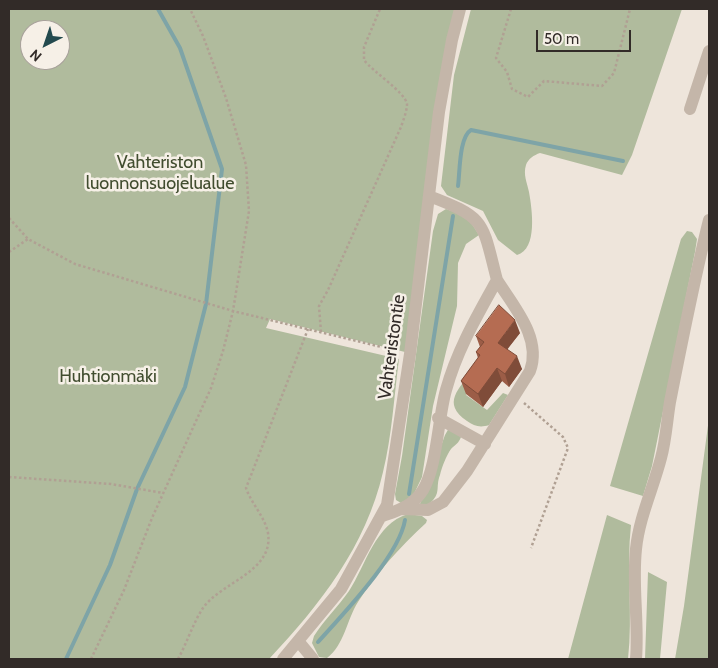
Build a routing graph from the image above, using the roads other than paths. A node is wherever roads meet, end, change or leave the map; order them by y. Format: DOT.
graph roads {
  1 [pos="460,9"];
  2 [pos="709,51"];
  3 [pos="690,109"];
  4 [pos="429,196"];
  5 [pos="709,220"];
  6 [pos="497,280"];
  7 [pos="438,418"];
  8 [pos="485,444"];
  9 [pos="402,509"];
  10 [pos="382,516"];
  11 [pos="299,642"];
  12 [pos="283,659"];
  13 [pos="313,659"];
  14 [pos="636,659"];
  1 -- 4 [label="street, Vahteristontie"];
  2 -- 3 [label="street"];
  4 -- 6 [label="street"];
  4 -- 10 [label="street, Vahteristontie"];
  5 -- 14 [label="street"];
  6 -- 7 [label="street"];
  6 -- 8 [label="street"];
  7 -- 8 [label="street"];
  7 -- 9 [label="street"];
  8 -- 9 [label="street"];
  9 -- 10 [label="street"];
  10 -- 11 [label="street, Vahteristontie"];
  11 -- 12 [label="street, Vahteristontie"];
  11 -- 13 [label="street"];
}
